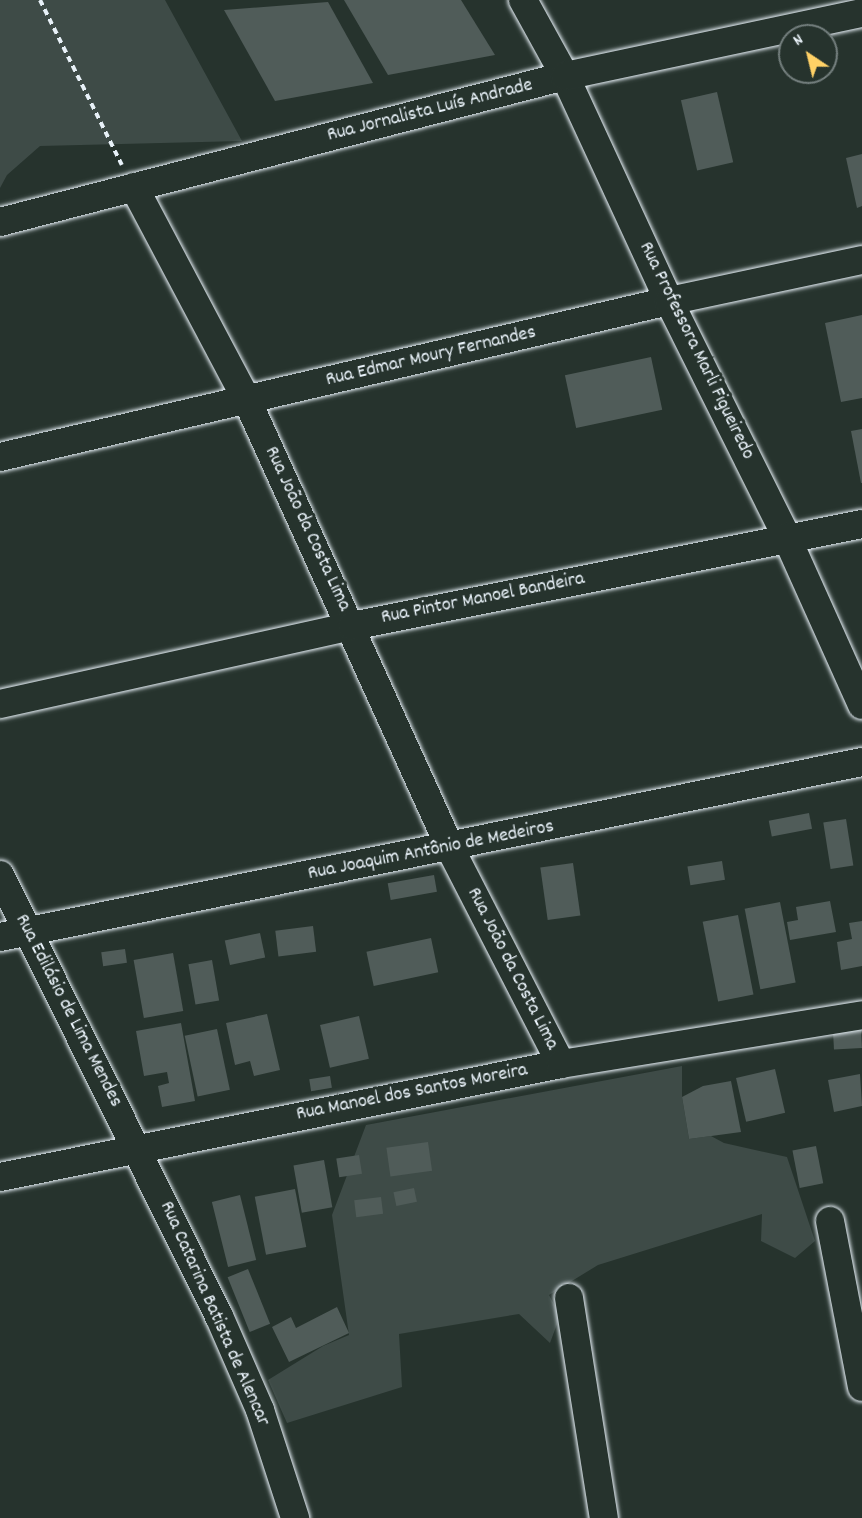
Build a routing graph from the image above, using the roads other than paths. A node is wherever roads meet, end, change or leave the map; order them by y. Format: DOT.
graph roads {
  1 [pos="523,0"];
  2 [pos="862,13"];
  3 [pos="565,76"];
  4 [pos="134,187"];
  5 [pos="0,222"];
  6 [pos="862,260"];
  7 [pos="669,301"];
  8 [pos="247,400"];
  9 [pos="0,457"];
  10 [pos="862,524"];
  11 [pos="787,538"];
  12 [pos="351,626"];
  13 [pos="0,704"];
  14 [pos="862,705"];
  15 [pos="862,762"];
  16 [pos="450,848"];
  17 [pos="0,875"];
  18 [pos="28,931"];
  19 [pos="0,937"];
  20 [pos="862,1015"];
  21 [pos="561,1064"];
  22 [pos="137,1148"];
  23 [pos="0,1177"];
  24 [pos="830,1221"];
  25 [pos="569,1298"];
  26 [pos="862,1387"];
  27 [pos="295,1518"];
  28 [pos="604,1518"];
  1 -- 3 [label="street, Rua Professora Marli Figueiredo"];
  2 -- 3 [label="street, Rua Jornalista Luís Andrade"];
  3 -- 4 [label="street, Rua Jornalista Luís Andrade"];
  3 -- 7 [label="street, Rua Professora Marli Figueiredo"];
  4 -- 5 [label="street, Rua Jornalista Luís Andrade"];
  4 -- 8 [label="street, Rua João da Costa Lima"];
  6 -- 7 [label="street, Rua Edmar Moury Fernandes"];
  7 -- 8 [label="street, Rua Edmar Moury Fernandes"];
  7 -- 11 [label="street, Rua Professora Marli Figueiredo"];
  8 -- 9 [label="street, Rua Edmar Moury Fernandes"];
  8 -- 12 [label="street, Rua João da Costa Lima"];
  10 -- 11 [label="street, Rua Pintor Manoel Bandeira"];
  11 -- 12 [label="street, Rua Pintor Manoel Bandeira"];
  11 -- 14 [label="street, Rua Professora Marli Figueiredo"];
  12 -- 13 [label="street, Rua Pintor Manoel Bandeira"];
  12 -- 16 [label="street, Rua João da Costa Lima"];
  15 -- 16 [label="street, Rua Joaquim Antônio de Medeiros"];
  16 -- 18 [label="street, Rua Joaquim Antônio de Medeiros"];
  16 -- 21 [label="street, Rua João da Costa Lima"];
  17 -- 18 [label="street, Rua Edilásio de Lima Mendes"];
  18 -- 19 [label="street, Rua Joaquim Antônio de Medeiros"];
  18 -- 22 [label="street, Rua Edilásio de Lima Mendes"];
  20 -- 21 [label="street, Rua Manoel dos Santos Moreira"];
  21 -- 22 [label="street, Rua Manoel dos Santos Moreira"];
  22 -- 23 [label="street, Rua Manoel dos Santos Moreira"];
  22 -- 27 [label="street, Rua Catarina Batista de Alencar"];
  24 -- 26 [label="street"];
  25 -- 28 [label="street"];
}
